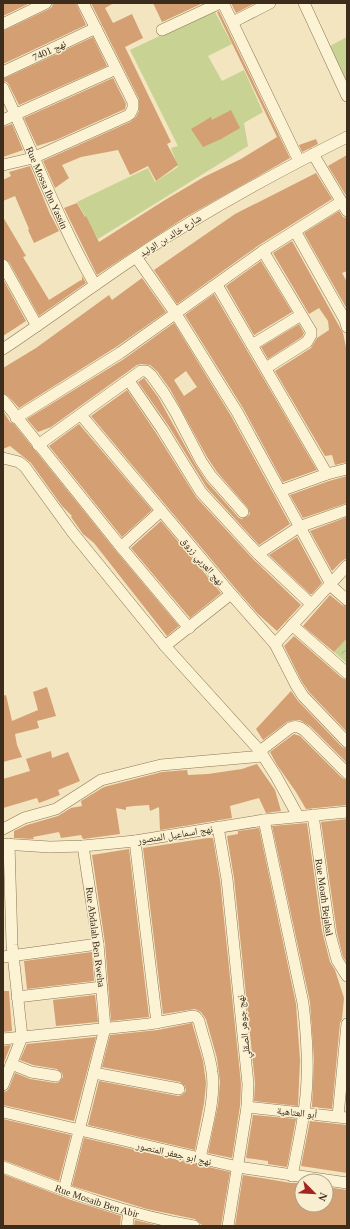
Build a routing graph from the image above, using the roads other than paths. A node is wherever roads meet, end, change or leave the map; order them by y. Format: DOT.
graph roads {
  1 [pos="46,3"];
  2 [pos="83,3"];
  3 [pos="222,3"];
  4 [pos="270,3"];
  5 [pos="304,3"];
  6 [pos="233,22"];
  7 [pos="3,24"];
  8 [pos="96,28"];
  9 [pos="162,30"];
  10 [pos="116,69"];
  11 [pos="3,72"];
  12 [pos="3,88"];
  13 [pos="347,96"];
  14 [pos="15,113"];
  15 [pos="3,120"];
  16 [pos="347,137"];
  17 [pos="313,154"];
  18 [pos="33,158"];
  19 [pos="299,161"];
  20 [pos="3,165"];
  21 [pos="344,207"];
  22 [pos="294,231"];
  23 [pos="263,252"];
  24 [pos="136,257"];
  25 [pos="3,265"];
  26 [pos="95,285"];
  27 [pos="217,285"];
  28 [pos="176,314"];
  29 [pos="301,315"];
  30 [pos="346,322"];
  31 [pos="37,326"];
  32 [pos="252,345"];
  33 [pos="3,349"];
  34 [pos="266,368"];
  35 [pos="129,380"];
  36 [pos="3,400"];
  37 [pos="81,415"];
  38 [pos="16,418"];
  39 [pos="38,445"];
  40 [pos="3,458"];
  41 [pos="347,469"];
  42 [pos="328,474"];
  43 [pos="280,491"];
  44 [pos="347,510"];
  45 [pos="161,511"];
  46 [pos="243,512"];
  47 [pos="299,527"];
  48 [pos="121,547"];
  49 [pos="258,554"];
  50 [pos="347,566"];
  51 [pos="330,584"];
  52 [pos="231,594"];
  53 [pos="347,600"];
  54 [pos="311,604"];
  55 [pos="292,625"];
  56 [pos="189,628"];
  57 [pos="275,644"];
  58 [pos="165,646"];
  59 [pos="347,673"];
  60 [pos="347,742"];
  61 [pos="262,754"];
  62 [pos="347,773"];
  63 [pos="347,812"];
  64 [pos="313,815"];
  65 [pos="298,816"];
  66 [pos="264,820"];
  67 [pos="218,827"];
  68 [pos="3,829"];
  69 [pos="135,840"];
  70 [pos="6,844"];
  71 [pos="83,846"];
  72 [pos="98,944"];
  73 [pos="8,956"];
  74 [pos="347,976"];
  75 [pos="102,987"];
  76 [pos="17,997"];
  77 [pos="157,1023"];
  78 [pos="347,1024"];
  79 [pos="105,1028"];
  80 [pos="22,1037"];
  81 [pos="3,1039"];
  82 [pos="11,1064"];
  83 [pos="94,1073"];
  84 [pos="56,1076"];
  85 [pos="3,1085"];
  86 [pos="179,1089"];
  87 [pos="247,1106"];
  88 [pos="3,1112"];
  89 [pos="304,1112"];
  90 [pos="342,1117"];
  91 [pos="79,1130"];
  92 [pos="200,1159"];
  93 [pos="3,1167"];
  94 [pos="238,1167"];
  95 [pos="292,1176"];
  96 [pos="347,1183"];
  97 [pos="64,1190"];
  98 [pos="129,1212"];
  99 [pos="161,1223"];
  100 [pos="127,1226"];
  101 [pos="194,1226"];
  102 [pos="228,1226"];
  1 -- 7 [label="street"];
  2 -- 8 [label="street"];
  3 -- 6 [label="street"];
  3 -- 9 [label="street"];
  4 -- 6 [label="street"];
  5 -- 13 [label="street"];
  6 -- 19 [label="street"];
  8 -- 10 [label="street"];
  8 -- 11 [label="street, نهج 7401"];
  10 -- 14 [label="street"];
  10 -- 18 [label="street"];
  12 -- 14 [label="street, Rue Mossa Ibn Yassin"];
  14 -- 15 [label="street"];
  14 -- 18 [label="street, Rue Mossa Ibn Yassin"];
  16 -- 17 [label="street, شارع خالد بن الوليد"];
  17 -- 19 [label="street, شارع خالد بن الوليد"];
  17 -- 21 [label="street"];
  18 -- 20 [label="street"];
  18 -- 26 [label="street, Rue Mossa Ibn Yassin"];
  19 -- 24 [label="street, شارع خالد بن الوليد"];
  21 -- 22 [label="street"];
  22 -- 23 [label="street"];
  22 -- 30 [label="street"];
  23 -- 27 [label="street"];
  23 -- 29 [label="street"];
  24 -- 26 [label="street, شارع خالد بن الوليد"];
  24 -- 28 [label="street"];
  25 -- 31 [label="street"];
  26 -- 31 [label="street, شارع خالد بن الوليد"];
  27 -- 28 [label="street"];
  27 -- 32 [label="street"];
  28 -- 38 [label="street"];
  28 -- 43 [label="street"];
  29 -- 32 [label="street"];
  29 -- 34 [label="street"];
  31 -- 33 [label="street, شارع خالد بن الوليد"];
  32 -- 34 [label="street"];
  34 -- 42 [label="street"];
  35 -- 37 [label="street"];
  35 -- 46 [label="street"];
  35 -- 49 [label="street"];
  36 -- 38 [label="street"];
  37 -- 39 [label="street"];
  37 -- 45 [label="street, نهج العربي زروق"];
  38 -- 39 [label="street"];
  39 -- 48 [label="street"];
  40 -- 58 [label="street"];
  41 -- 42 [label="street"];
  42 -- 43 [label="street"];
  43 -- 47 [label="street"];
  44 -- 47 [label="street"];
  45 -- 48 [label="street"];
  45 -- 52 [label="street, نهج العربي زروق"];
  47 -- 49 [label="street"];
  47 -- 51 [label="street"];
  48 -- 56 [label="street"];
  49 -- 54 [label="street"];
  50 -- 51 [label="street"];
  51 -- 53 [label="street"];
  51 -- 54 [label="street"];
  52 -- 56 [label="street"];
  52 -- 57 [label="street, نهج العربي زروق"];
  54 -- 55 [label="street"];
  55 -- 57 [label="street"];
  55 -- 59 [label="street"];
  56 -- 58 [label="street"];
  57 -- 60 [label="street, نهج العربي زروق"];
  58 -- 61 [label="street"];
  61 -- 62 [label="street"];
  61 -- 65 [label="street"];
  61 -- 68 [label="street"];
  63 -- 64 [label="street, نهج اسماعيل المنصور"];
  64 -- 65 [label="street, نهج اسماعيل المنصور"];
  64 -- 74 [label="street, Rue Moath Bejabal"];
  65 -- 66 [label="street, نهج اسماعيل المنصور"];
  66 -- 67 [label="street, نهج اسماعيل المنصور"];
  66 -- 89 [label="street"];
  67 -- 69 [label="street, نهج اسماعيل المنصور"];
  67 -- 87 [label="street, نهج جوهر الصقلي"];
  69 -- 71 [label="street, نهج اسماعيل المنصور"];
  69 -- 77 [label="street"];
  70 -- 71 [label="street, نهج اسماعيل المنصور"];
  70 -- 73 [label="street"];
  71 -- 72 [label="street, Rue Abdalah Ben Rweha"];
  72 -- 73 [label="street"];
  72 -- 75 [label="street, Rue Abdalah Ben Rweha"];
  73 -- 76 [label="street"];
  75 -- 76 [label="street"];
  75 -- 79 [label="street, Rue Abdalah Ben Rweha"];
  76 -- 80 [label="street"];
  77 -- 79 [label="street"];
  77 -- 92 [label="street"];
  78 -- 90 [label="street"];
  79 -- 80 [label="street"];
  79 -- 83 [label="street, Rue Abdalah Ben Rweha"];
  80 -- 81 [label="street"];
  80 -- 82 [label="street"];
  82 -- 84 [label="street"];
  82 -- 85 [label="street"];
  83 -- 86 [label="street"];
  83 -- 91 [label="street, Rue Abdalah Ben Rweha"];
  87 -- 89 [label="street, أبو العتاهية"];
  87 -- 94 [label="street, نهج جوهر الصقلي"];
  88 -- 91 [label="street, نهج ابو جعفر المنصور"];
  89 -- 90 [label="street, أبو العتاهية"];
  89 -- 95 [label="street"];
  91 -- 92 [label="street, نهج ابو جعفر المنصور"];
  91 -- 97 [label="street, Rue Abdalah Ben Rweha"];
  92 -- 94 [label="street, نهج ابو جعفر المنصور"];
  93 -- 97 [label="street, Rue Mosaib Ben Abir"];
  94 -- 95 [label="street, نهج ابو جعفر المنصور"];
  94 -- 102 [label="street, نهج جوهر الصقلي"];
  95 -- 96 [label="street, نهج ابو جعفر المنصور"];
  97 -- 98 [label="street, Rue Mosaib Ben Abir"];
  98 -- 99 [label="street, Rue Mosaib Ben Abir"];
  98 -- 100 [label="street"];
  99 -- 101 [label="street, Rue Mosaib Ben Abir"];
}
